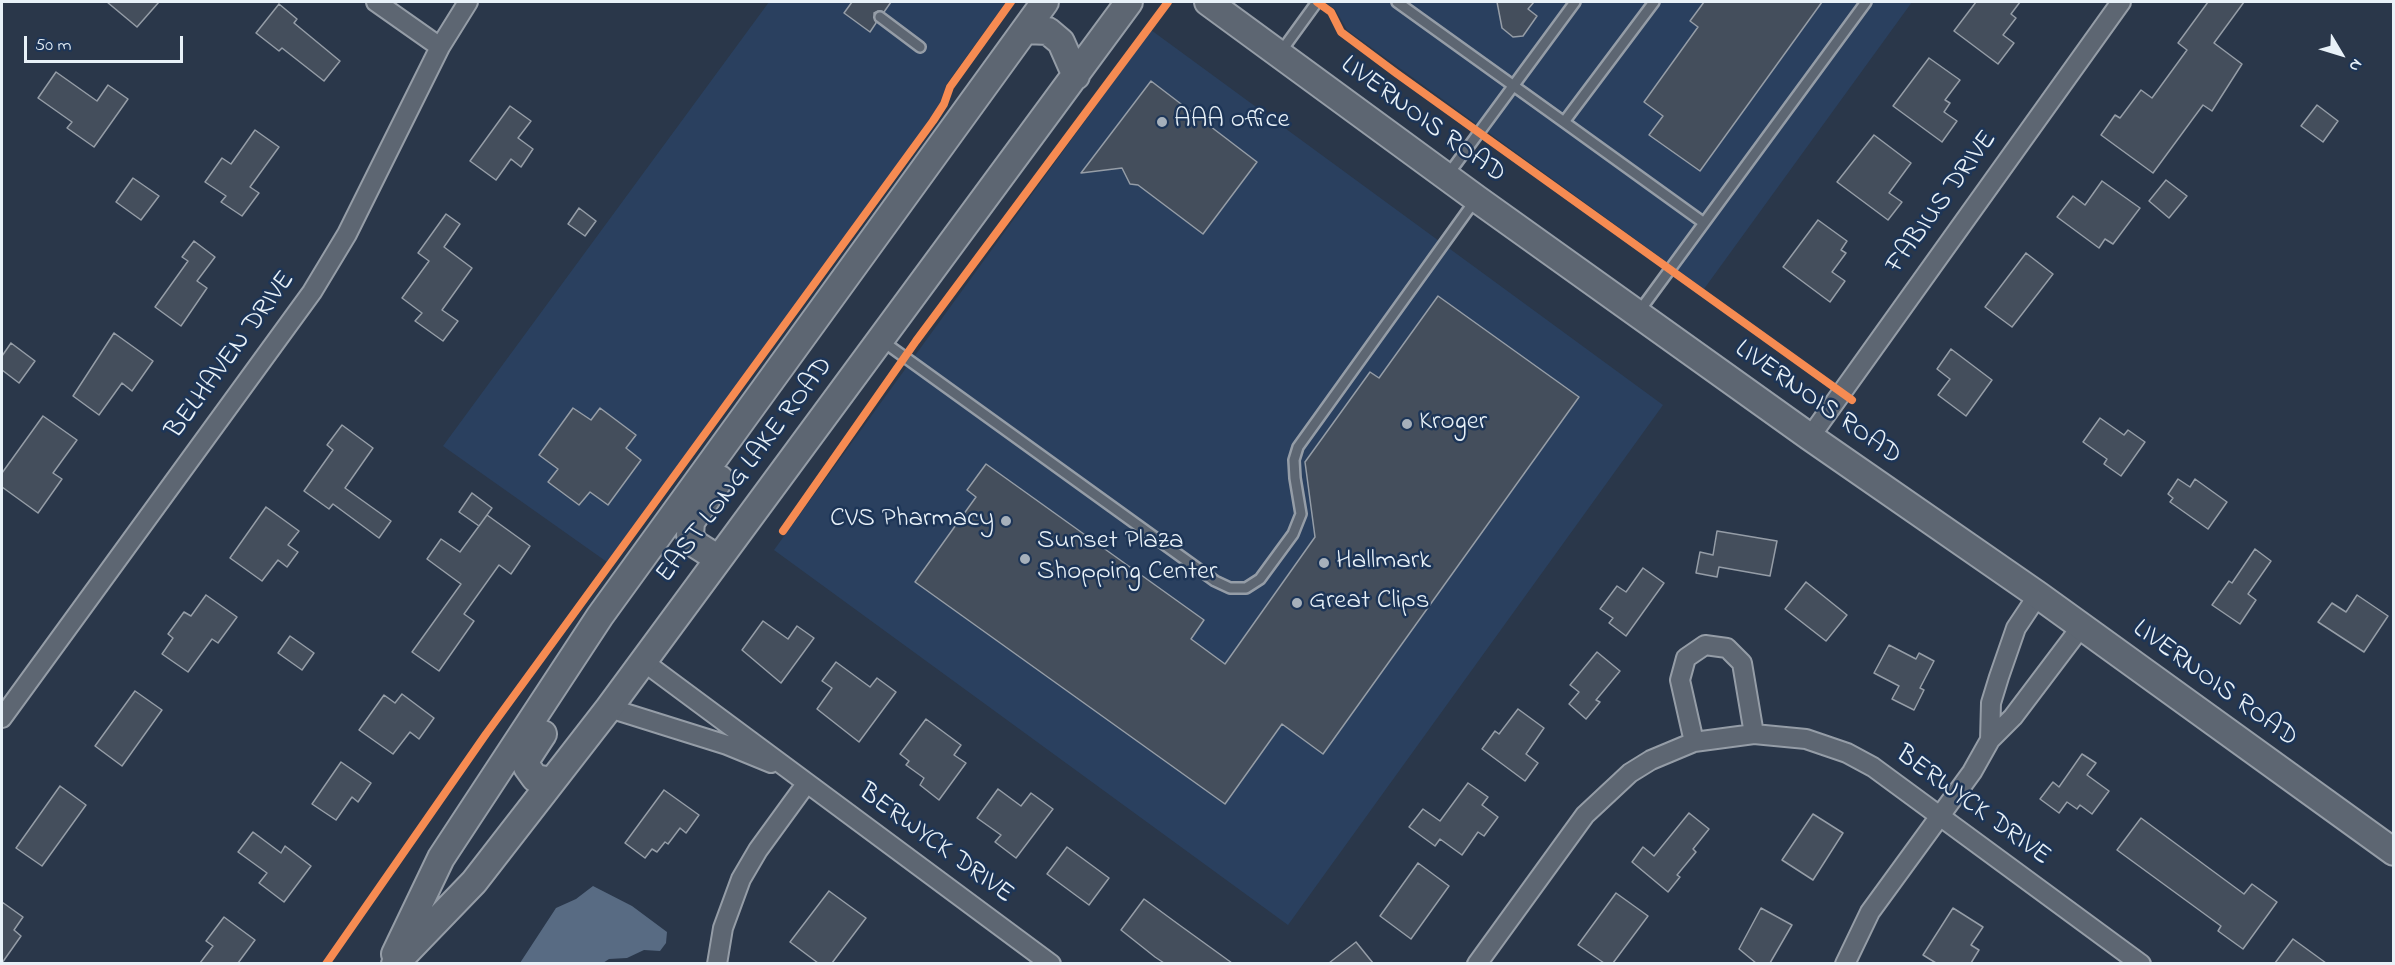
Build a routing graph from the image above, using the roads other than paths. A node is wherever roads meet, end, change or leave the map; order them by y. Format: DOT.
graph roads {
  1 [pos="376,2"];
  2 [pos="468,2"];
  3 [pos="1046,2"];
  4 [pos="1129,2"];
  5 [pos="1208,2"];
  6 [pos="1317,2"];
  7 [pos="1397,2"];
  8 [pos="1575,2"];
  9 [pos="1654,2"];
  10 [pos="1866,2"];
  11 [pos="2121,2"];
  12 [pos="880,17"];
  13 [pos="1025,30"];
  14 [pos="440,47"];
  15 [pos="920,47"];
  16 [pos="1280,53"];
  17 [pos="1076,76"];
  18 [pos="1514,85"];
  19 [pos="1563,122"];
  20 [pos="933,157"];
  21 [pos="1447,177"];
  22 [pos="1477,199"];
  23 [pos="1704,223"];
  24 [pos="1638,313"];
  25 [pos="881,340"];
  26 [pos="1810,437"];
  27 [pos="717,558"];
  28 [pos="2038,595"];
  29 [pos="611,601"];
  30 [pos="2081,627"];
  31 [pos="644,662"];
  32 [pos="609,708"];
  33 [pos="2,718"];
  34 [pos="1754,734"];
  35 [pos="1990,740"];
  36 [pos="1694,742"];
  37 [pos="786,770"];
  38 [pos="552,781"];
  39 [pos="806,784"];
  40 [pos="1941,816"];
  41 [pos="2394,852"];
  42 [pos="390,963"];
  43 [pos="395,963"];
  44 [pos="717,963"];
  45 [pos="1051,963"];
  46 [pos="1477,963"];
  47 [pos="1845,963"];
  48 [pos="2141,963"];
  1 -- 14 [label="street"];
  2 -- 14 [label="street, BELHAVEN DRIVE"];
  3 -- 13 [label="main road, EAST LONG LAKE ROAD"];
  4 -- 17 [label="main road, EAST LONG LAKE ROAD"];
  5 -- 16 [label="main road, LIVERNOIS ROAD"];
  6 -- 16 [label="lane"];
  7 -- 18 [label="lane"];
  8 -- 18 [label="lane"];
  9 -- 19 [label="lane"];
  10 -- 23 [label="lane"];
  11 -- 26 [label="street, FABIUS DRIVE"];
  12 -- 15 [label="lane"];
  13 -- 17 [label="main road"];
  13 -- 20 [label="main road, EAST LONG LAKE ROAD"];
  14 -- 33 [label="street, BELHAVEN DRIVE"];
  16 -- 21 [label="main road, LIVERNOIS ROAD"];
  17 -- 25 [label="main road, EAST LONG LAKE ROAD"];
  18 -- 19 [label="lane"];
  18 -- 21 [label="lane"];
  19 -- 23 [label="lane"];
  20 -- 27 [label="main road"];
  20 -- 29 [label="main road, EAST LONG LAKE ROAD"];
  21 -- 22 [label="main road, LIVERNOIS ROAD"];
  22 -- 24 [label="main road, LIVERNOIS ROAD"];
  22 -- 25 [label="lane"];
  23 -- 24 [label="lane"];
  24 -- 26 [label="main road, LIVERNOIS ROAD"];
  25 -- 27 [label="main road, EAST LONG LAKE ROAD"];
  26 -- 28 [label="main road, LIVERNOIS ROAD"];
  27 -- 31 [label="main road, EAST LONG LAKE ROAD"];
  28 -- 30 [label="main road, LIVERNOIS ROAD"];
  28 -- 35 [label="street"];
  29 -- 38 [label="main road"];
  29 -- 42 [label="main road, EAST LONG LAKE ROAD"];
  30 -- 35 [label="street"];
  30 -- 41 [label="main road, LIVERNOIS ROAD"];
  31 -- 32 [label="main road, EAST LONG LAKE ROAD"];
  31 -- 37 [label="street, BERWYCK DRIVE"];
  32 -- 37 [label="street, BERWYCK DRIVE"];
  32 -- 38 [label="main road, EAST LONG LAKE ROAD"];
  34 -- 36 [label="street, BERWYCK DRIVE"];
  34 -- 36 [label="street"];
  34 -- 40 [label="street, BERWYCK DRIVE"];
  35 -- 40 [label="street"];
  36 -- 46 [label="street, BERWYCK DRIVE"];
  37 -- 39 [label="street, BERWYCK DRIVE"];
  38 -- 43 [label="main road, EAST LONG LAKE ROAD"];
  39 -- 44 [label="street"];
  39 -- 45 [label="street, BERWYCK DRIVE"];
  40 -- 47 [label="street"];
  40 -- 48 [label="street, BERWYCK DRIVE"];
}
